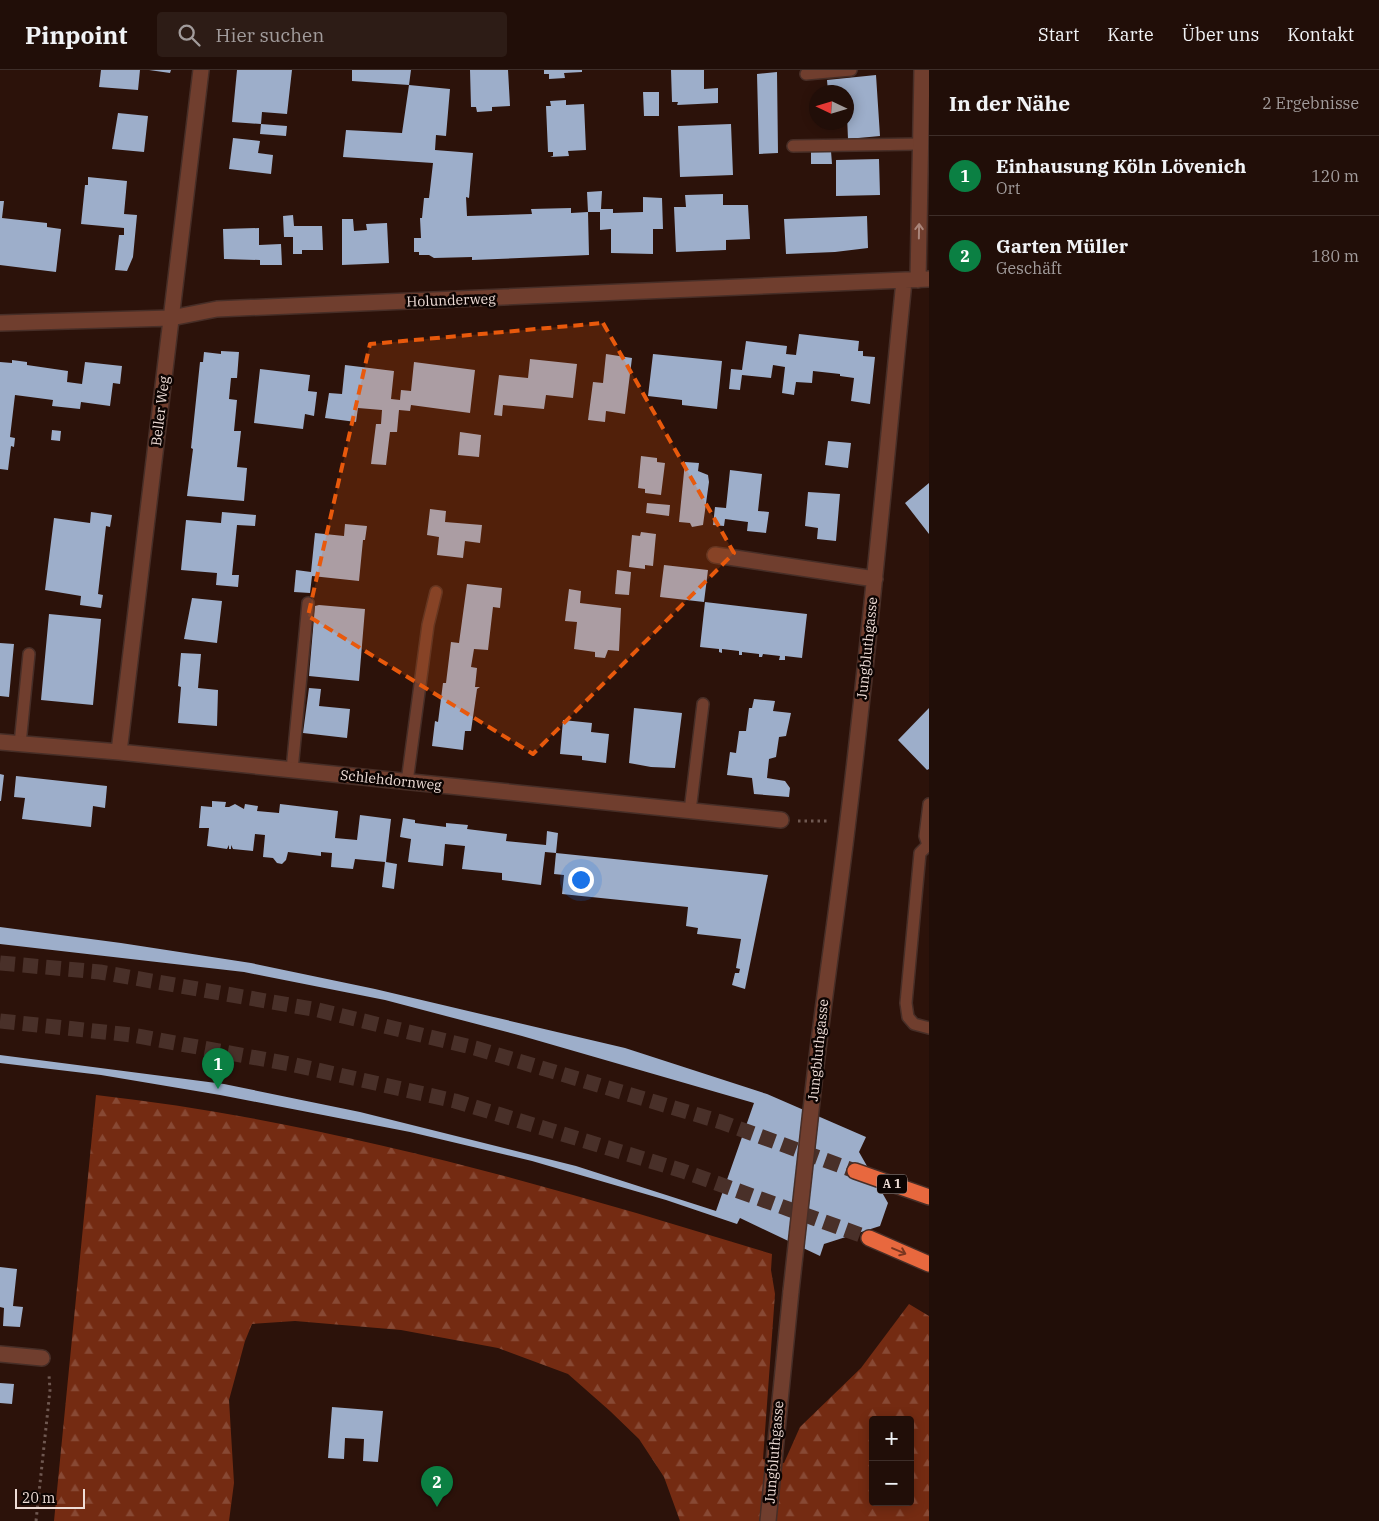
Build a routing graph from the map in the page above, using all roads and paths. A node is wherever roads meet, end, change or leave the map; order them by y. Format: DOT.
graph roads {
  1 [pos="202,70"];
  2 [pos="851,70"];
  3 [pos="922,70"];
  4 [pos="806,74"];
  5 [pos="920,144"];
  6 [pos="793,146"];
  7 [pos="917,280"];
  8 [pos="171,318"];
  9 [pos="0,323"];
  10 [pos="715,555"];
  11 [pos="875,579"];
  12 [pos="436,592"];
  13 [pos="308,603"];
  14 [pos="29,654"];
  15 [pos="703,704"];
  16 [pos="0,742"];
  17 [pos="20,744"];
  18 [pos="119,752"];
  19 [pos="292,770"];
  20 [pos="407,782"];
  21 [pos="929,804"];
  22 [pos="690,811"];
  23 [pos="782,820"];
  24 [pos="848,821"];
  25 [pos="928,844"];
  26 [pos="929,1028"];
  27 [pos="855,1171"];
  28 [pos="929,1197"];
  29 [pos="869,1238"];
  30 [pos="929,1264"];
  31 [pos="0,1354"];
  32 [pos="42,1358"];
  33 [pos="36,1521"];
  34 [pos="768,1521"];
  1 -- 8 [label="street, Beller Weg"];
  2 -- 4 [label="lane"];
  3 -- 5 [label="street, Jungbluthgasse"];
  5 -- 6 [label="lane"];
  7 -- 5 [label="street, Jungbluthgasse, one-way"];
  7 -- 8 [label="street, Holunderweg"];
  7 -- 11 [label="street, Jungbluthgasse"];
  8 -- 9 [label="street, Holunderweg"];
  8 -- 18 [label="street, Beller Weg"];
  10 -- 11 [label="street, Jungbluthgasse"];
  11 -- 24 [label="street, Jungbluthgasse"];
  12 -- 20 [label="lane"];
  13 -- 19 [label="lane"];
  14 -- 17 [label="lane"];
  15 -- 22 [label="lane"];
  16 -- 17 [label="street, Schlehdornweg"];
  17 -- 18 [label="street, Schlehdornweg"];
  18 -- 19 [label="street, Schlehdornweg"];
  19 -- 20 [label="street, Schlehdornweg"];
  20 -- 22 [label="street, Schlehdornweg"];
  21 -- 25 [label="lane"];
  22 -- 23 [label="street, Schlehdornweg"];
  23 -- 24 [label="path"];
  24 -- 34 [label="street, Jungbluthgasse, bridge"];
  25 -- 26 [label="lane"];
  27 -- 28 [label="highway, A 1"];
  29 -- 30 [label="highway, one-way"];
  31 -- 32 [label="street"];
  32 -- 33 [label="path"];
}
